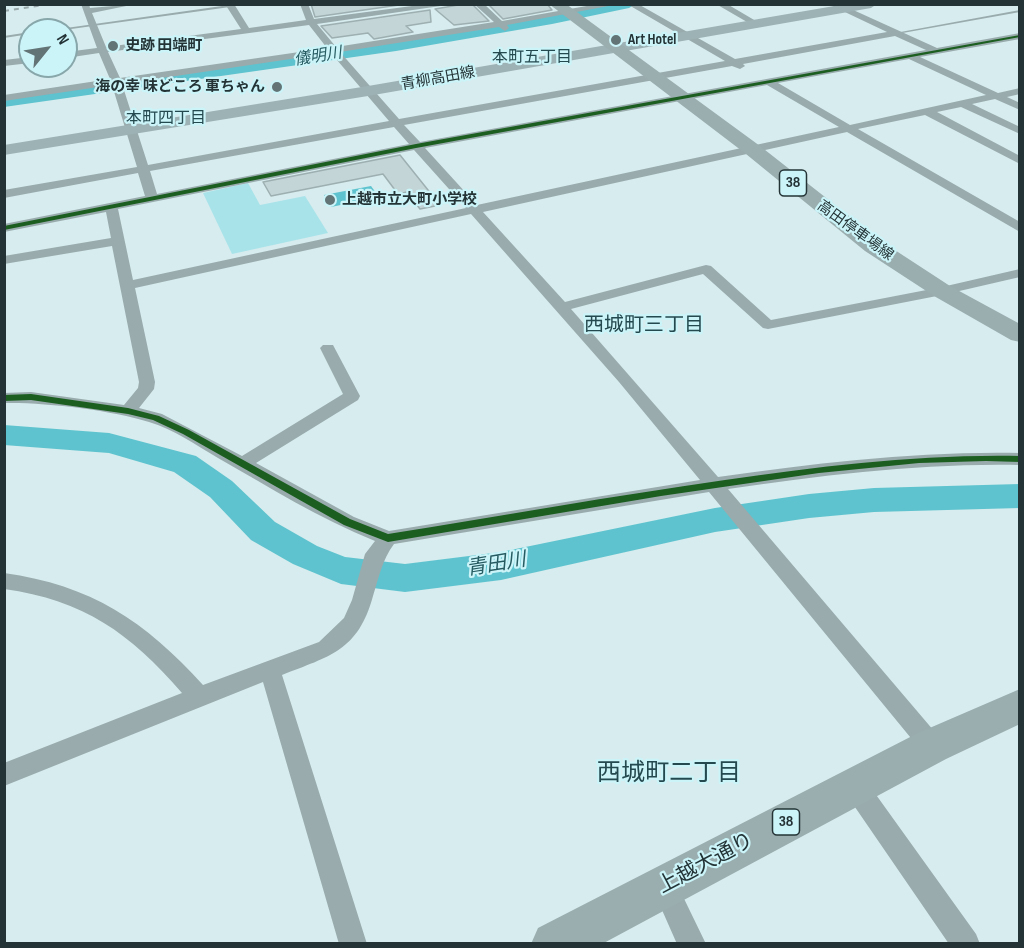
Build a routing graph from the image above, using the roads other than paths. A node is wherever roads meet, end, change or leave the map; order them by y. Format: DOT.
graph roads {
  1 [pos="132,4"];
  2 [pos="304,4"];
  3 [pos="450,4"];
  4 [pos="478,4"];
  5 [pos="615,4"];
  6 [pos="655,4"];
  7 [pos="720,4"];
  8 [pos="871,4"];
  9 [pos="229,5"];
  10 [pos="632,6"];
  11 [pos="837,7"];
  12 [pos="86,8"];
  13 [pos="1020,11"];
  14 [pos="571,15"];
  15 [pos="312,24"];
  16 [pos="757,24"];
  17 [pos="90,25"];
  18 [pos="78,27"];
  19 [pos="505,27"];
  20 [pos="246,30"];
  21 [pos="897,33"];
  22 [pos="689,35"];
  23 [pos="1020,36"];
  24 [pos="614,48"];
  25 [pos="104,49"];
  26 [pos="938,52"];
  27 [pos="78,53"];
  28 [pos="337,53"];
  29 [pos="912,57"];
  30 [pos="735,63"];
  31 [pos="655,77"];
  32 [pos="769,82"];
  33 [pos="117,83"];
  34 [pos="368,91"];
  35 [pos="1020,91"];
  36 [pos="996,96"];
  37 [pos="681,97"];
  38 [pos="4,98"];
  39 [pos="963,104"];
  40 [pos="4,107"];
  41 [pos="1020,107"];
  42 [pos="928,112"];
  43 [pos="397,123"];
  44 [pos="133,128"];
  45 [pos="851,128"];
  46 [pos="1020,132"];
  47 [pos="416,146"];
  48 [pos="4,150"];
  49 [pos="753,150"];
  50 [pos="1020,161"];
  51 [pos="142,168"];
  52 [pos="4,194"];
  53 [pos="152,199"];
  54 [pos="111,207"];
  55 [pos="473,211"];
  56 [pos="4,228"];
  57 [pos="1020,228"];
  58 [pos="119,242"];
  59 [pos="4,260"];
  60 [pos="1020,273"];
  61 [pos="128,285"];
  62 [pos="942,291"];
  63 [pos="562,308"];
  64 [pos="1020,334"];
  65 [pos="328,348"];
  66 [pos="4,398"];
  67 [pos="128,411"];
  68 [pos="1020,459"];
  69 [pos="242,464"];
  70 [pos="717,490"];
  71 [pos="388,538"];
  72 [pos="4,581"];
  73 [pos="270,670"];
  74 [pos="199,697"];
  75 [pos="1020,706"];
  76 [pos="932,746"];
  77 [pos="4,775"];
  78 [pos="855,786"];
  79 [pos="664,885"];
  80 [pos="353,944"];
  81 [pos="554,944"];
  82 [pos="692,944"];
  83 [pos="966,944"];
  1 -- 12 [label="street"];
  2 -- 15 [label="street"];
  3 -- 15 [label="street"];
  4 -- 19 [label="street"];
  5 -- 14 [label="street"];
  6 -- 10 [label="street"];
  7 -- 16 [label="street"];
  8 -- 11 [label="main road, 青柳高田線"];
  9 -- 17 [label="lane"];
  9 -- 20 [label="street"];
  10 -- 14 [label="street"];
  10 -- 22 [label="street"];
  11 -- 16 [label="main road, 青柳高田線"];
  11 -- 21 [label="street"];
  12 -- 17 [label="street"];
  13 -- 21 [label="lane"];
  14 -- 19 [label="street"];
  14 -- 24 [label="main road, 高田停車場線 / 38"];
  15 -- 20 [label="street"];
  15 -- 28 [label="street"];
  16 -- 22 [label="main road, 青柳高田線"];
  17 -- 18 [label="lane"];
  17 -- 25 [label="street"];
  19 -- 28 [label="street"];
  20 -- 25 [label="street"];
  21 -- 26 [label="street"];
  21 -- 30 [label="street"];
  22 -- 24 [label="main road, 青柳高田線"];
  22 -- 30 [label="street"];
  23 -- 26 [label="street"];
  24 -- 31 [label="main road, 高田停車場線 / 38"];
  24 -- 34 [label="main road, 青柳高田線"];
  25 -- 27 [label="street"];
  25 -- 33 [label="street"];
  26 -- 29 [label="street"];
  28 -- 33 [label="street"];
  28 -- 34 [label="street"];
  29 -- 32 [label="street"];
  29 -- 36 [label="street"];
  30 -- 31 [label="street"];
  30 -- 32 [label="street"];
  31 -- 37 [label="main road, 高田停車場線 / 38"];
  31 -- 43 [label="street"];
  32 -- 37 [label="street"];
  32 -- 45 [label="street"];
  33 -- 38 [label="street"];
  33 -- 40 [label="street"];
  33 -- 44 [label="street"];
  34 -- 43 [label="street"];
  34 -- 44 [label="main road, 青柳高田線"];
  35 -- 36 [label="street"];
  36 -- 39 [label="street"];
  36 -- 41 [label="street"];
  37 -- 47 [label="street"];
  37 -- 49 [label="main road, 高田停車場線 / 38"];
  39 -- 42 [label="street"];
  39 -- 46 [label="street"];
  42 -- 45 [label="street"];
  42 -- 50 [label="street"];
  43 -- 47 [label="street"];
  43 -- 51 [label="street"];
  44 -- 48 [label="main road, 青柳高田線"];
  44 -- 51 [label="street"];
  45 -- 49 [label="street"];
  45 -- 57 [label="street"];
  47 -- 53 [label="street"];
  47 -- 55 [label="street"];
  49 -- 55 [label="street"];
  49 -- 62 [label="main road, 高田停車場線 / 38"];
  51 -- 52 [label="street"];
  51 -- 53 [label="street"];
  53 -- 54 [label="street"];
  54 -- 56 [label="street"];
  54 -- 58 [label="street"];
  55 -- 61 [label="street"];
  55 -- 63 [label="street"];
  58 -- 59 [label="street"];
  58 -- 61 [label="street"];
  60 -- 62 [label="street"];
  61 -- 67 [label="street"];
  62 -- 63 [label="street"];
  62 -- 64 [label="main road, 高田停車場線 / 38"];
  63 -- 70 [label="street"];
  65 -- 69 [label="street"];
  66 -- 67 [label="street"];
  67 -- 69 [label="street"];
  68 -- 70 [label="street"];
  69 -- 71 [label="street"];
  70 -- 71 [label="street"];
  70 -- 76 [label="street"];
  71 -- 73 [label="street"];
  72 -- 74 [label="street"];
  73 -- 74 [label="street"];
  73 -- 80 [label="street"];
  74 -- 77 [label="street"];
  75 -- 76 [label="main road, 上越大通り / 38"];
  76 -- 78 [label="main road, 上越大通り / 38"];
  78 -- 79 [label="main road, 上越大通り / 38"];
  78 -- 83 [label="street"];
  79 -- 81 [label="main road, 上越大通り / 38"];
  79 -- 82 [label="street"];
}
